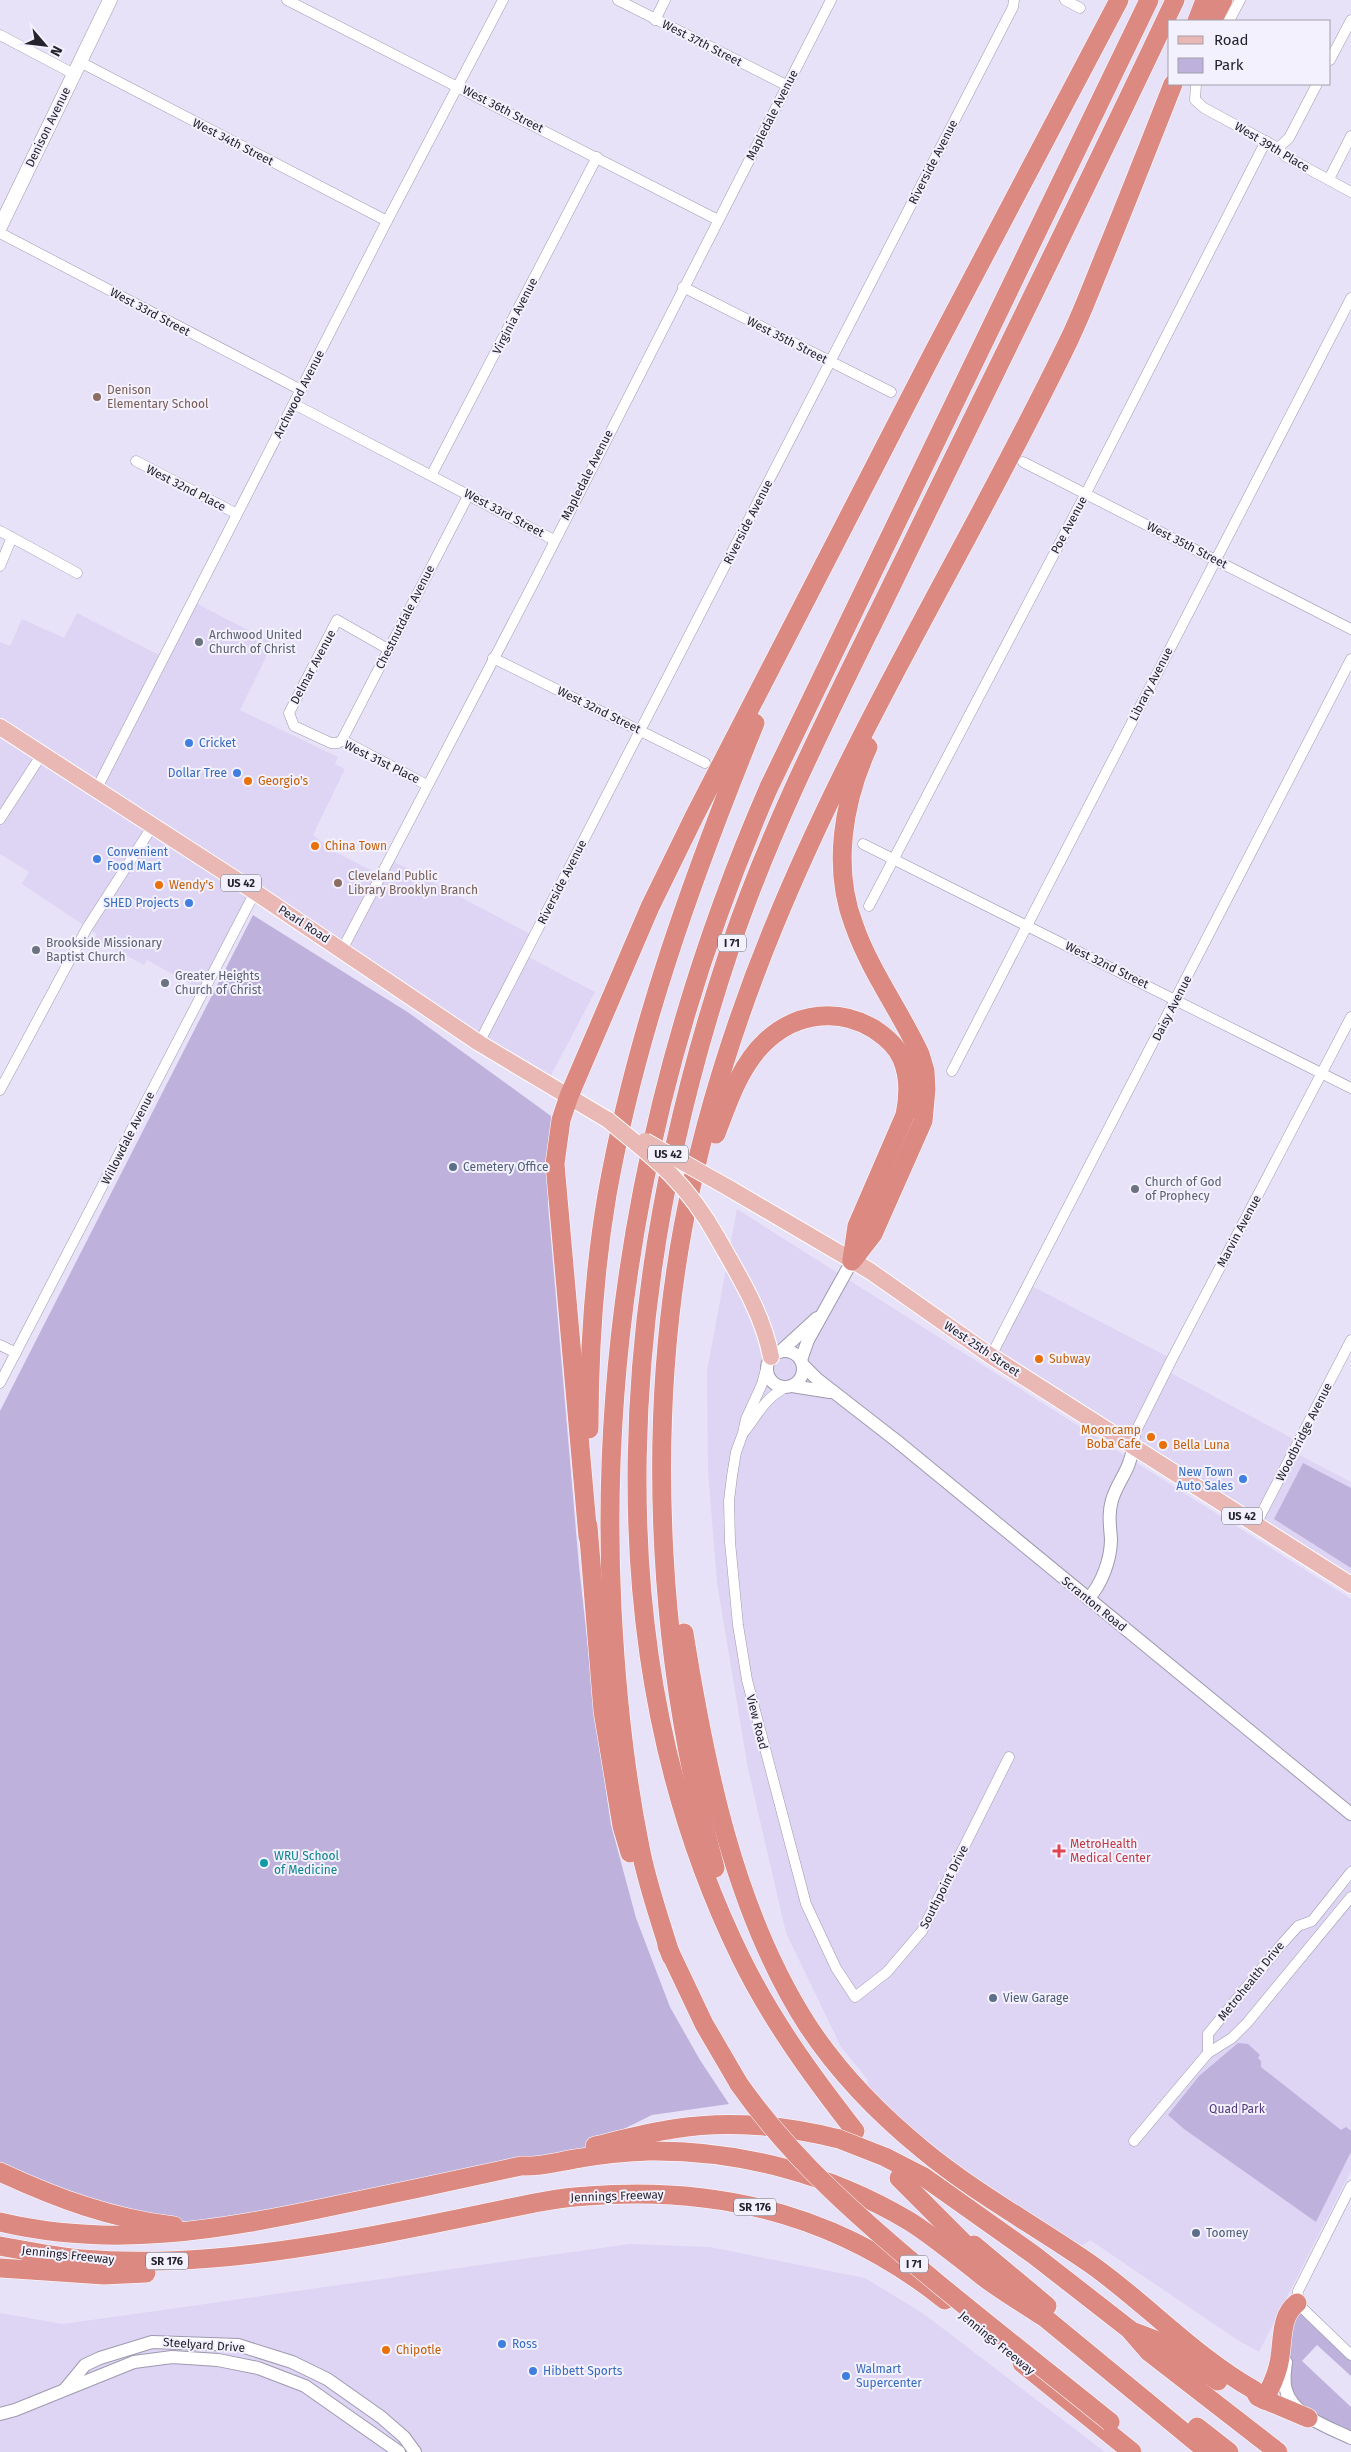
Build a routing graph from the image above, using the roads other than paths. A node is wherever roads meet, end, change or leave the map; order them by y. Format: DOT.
graph roads {
  1 [pos="110,0"];
  2 [pos="287,0"];
  3 [pos="503,0"];
  4 [pos="618,0"];
  5 [pos="665,0"];
  6 [pos="831,0"];
  7 [pos="1014,0"];
  8 [pos="1065,0"];
  9 [pos="1118,0"];
  10 [pos="1149,0"];
  11 [pos="1175,0"];
  12 [pos="1205,0"];
  13 [pos="1223,0"];
  14 [pos="1240,0"];
  15 [pos="1080,8"];
  16 [pos="655,20"];
  17 [pos="1197,20"];
  18 [pos="1213,20"];
  19 [pos="1230,20"];
  20 [pos="1351,20"];
  21 [pos="0,35"];
  22 [pos="1331,58"];
  23 [pos="77,68"];
  24 [pos="786,85"];
  25 [pos="1173,85"];
  26 [pos="1181,85"];
  27 [pos="1196,85"];
  28 [pos="1316,85"];
  29 [pos="458,86"];
  30 [pos="1351,136"];
  31 [pos="1266,141"];
  32 [pos="1278,148"];
  33 [pos="597,157"];
  34 [pos="1143,161"];
  35 [pos="1328,180"];
  36 [pos="1351,192"];
  37 [pos="718,220"];
  38 [pos="387,221"];
  39 [pos="0,227"];
  40 [pos="0,233"];
  41 [pos="683,287"];
  42 [pos="1351,298"];
  43 [pos="830,361"];
  44 [pos="301,390"];
  45 [pos="891,392"];
  46 [pos="294,404"];
  47 [pos="136,461"];
  48 [pos="1022,462"];
  49 [pos="432,474"];
  50 [pos="1086,492"];
  51 [pos="469,494"];
  52 [pos="237,514"];
  53 [pos="0,531"];
  54 [pos="12,537"];
  55 [pos="554,540"];
  56 [pos="1216,559"];
  57 [pos="0,566"];
  58 [pos="76,573"];
  59 [pos="935,600"];
  60 [pos="803,609"];
  61 [pos="1351,629"];
  62 [pos="388,649"];
  63 [pos="493,658"];
  64 [pos="1351,659"];
  65 [pos="289,713"];
  66 [pos="0,727"];
  67 [pos="639,730"];
  68 [pos="342,740"];
  69 [pos="42,754"];
  70 [pos="705,763"];
  71 [pos="427,785"];
  72 [pos="96,790"];
  73 [pos="0,819"];
  74 [pos="152,827"];
  75 [pos="863,844"];
  76 [pos="893,859"];
  77 [pos="255,892"];
  78 [pos="870,906"];
  79 [pos="1025,926"];
  80 [pos="342,950"];
  81 [pos="1176,999"];
  82 [pos="1351,1016"];
  83 [pos="479,1043"];
  84 [pos="952,1071"];
  85 [pos="1322,1073"];
  86 [pos="1351,1088"];
  87 [pos="0,1090"];
  88 [pos="569,1096"];
  89 [pos="608,1120"];
  90 [pos="852,1261"];
  91 [pos="672,1302"];
  92 [pos="823,1313"];
  93 [pos="1351,1340"];
  94 [pos="0,1345"];
  95 [pos="16,1353"];
  96 [pos="991,1356"];
  97 [pos="772,1359"];
  98 [pos="802,1363"];
  99 [pos="0,1383"];
  100 [pos="789,1386"];
  101 [pos="665,1393"];
  102 [pos="837,1395"];
  103 [pos="743,1433"];
  104 [pos="1134,1447"];
  105 [pos="1256,1524"];
  106 [pos="588,1537"];
  107 [pos="1351,1585"];
  108 [pos="1088,1599"];
  109 [pos="1009,1758"];
  110 [pos="1351,1814"];
  111 [pos="1351,1872"];
  112 [pos="1335,1892"];
  113 [pos="1349,1899"];
  114 [pos="1312,1921"];
  115 [pos="1323,1929"];
  116 [pos="671,1956"];
  117 [pos="741,1958"];
  118 [pos="855,1997"];
  119 [pos="1208,2053"];
  120 [pos="847,2135"];
  121 [pos="1134,2141"];
  122 [pos="521,2166"];
  123 [pos="0,2172"];
  124 [pos="899,2178"];
  125 [pos="1351,2186"];
  126 [pos="0,2222"];
  127 [pos="943,2224"];
  128 [pos="210,2230"];
  129 [pos="335,2242"];
  130 [pos="0,2246"];
  131 [pos="0,2268"];
  132 [pos="1297,2304"];
  133 [pos="1042,2316"];
  134 [pos="1129,2329"];
  135 [pos="1351,2355"];
  136 [pos="66,2389"];
  137 [pos="1261,2398"];
  138 [pos="0,2414"];
  139 [pos="1308,2418"];
  140 [pos="1110,2428"];
  141 [pos="1351,2438"];
  142 [pos="399,2452"];
  143 [pos="415,2452"];
  144 [pos="1128,2452"];
  145 [pos="1132,2452"];
  146 [pos="1140,2452"];
  147 [pos="1147,2452"];
  148 [pos="1208,2452"];
  149 [pos="1229,2452"];
  150 [pos="1278,2452"];
  1 -- 23 [label="main road, Denison Avenue"];
  2 -- 29 [label="street, West 36th Street"];
  3 -- 29 [label="street, Archwood Avenue"];
  4 -- 16 [label="street, West 37th Street"];
  5 -- 16 [label="street"];
  6 -- 24 [label="street, Mapledale Avenue"];
  7 -- 43 [label="street, Riverside Avenue"];
  8 -- 15 [label="street"];
  9 -- 60 [label="highway"];
  10 -- 116 [label="highway, I 71"];
  11 -- 117 [label="highway, I 71"];
  12 -- 17 [label="highway"];
  13 -- 18 [label="highway"];
  14 -- 19 [label="street"];
  16 -- 24 [label="street, West 37th Street"];
  20 -- 22 [label="street"];
  21 -- 23 [label="street, West 34th Street"];
  23 -- 38 [label="street, West 34th Street"];
  23 -- 39 [label="main road, Denison Avenue"];
  24 -- 37 [label="street, Mapledale Avenue"];
  25 -- 34 [label="highway"];
  26 -- 34 [label="highway"];
  27 -- 31 [label="street, West 39th Place"];
  28 -- 32 [label="street"];
  29 -- 33 [label="street, West 36th Street"];
  29 -- 38 [label="street, Archwood Avenue"];
  30 -- 35 [label="street"];
  31 -- 32 [label="street, West 39th Place"];
  31 -- 50 [label="street, Poe Avenue"];
  32 -- 35 [label="street, West 39th Place"];
  33 -- 37 [label="street, West 36th Street"];
  33 -- 49 [label="street, Virginia Avenue"];
  34 -- 59 [label="highway"];
  35 -- 36 [label="street, West 39th Place"];
  37 -- 41 [label="street, Mapledale Avenue"];
  38 -- 44 [label="street, Archwood Avenue"];
  40 -- 44 [label="street, West 33rd Street"];
  41 -- 43 [label="street, West 35th Street"];
  41 -- 55 [label="street, Mapledale Avenue"];
  42 -- 56 [label="street, Library Avenue"];
  43 -- 45 [label="street, West 35th Street"];
  43 -- 67 [label="street, Riverside Avenue"];
  44 -- 46 [label="street, Archwood Avenue"];
  46 -- 49 [label="street, West 33rd Street"];
  46 -- 52 [label="street, Archwood Avenue"];
  47 -- 52 [label="street, West 32nd Place"];
  48 -- 50 [label="street, West 35th Street"];
  49 -- 51 [label="street, West 33rd Street"];
  50 -- 56 [label="street, West 35th Street"];
  50 -- 76 [label="street, Poe Avenue"];
  51 -- 55 [label="street, West 33rd Street"];
  51 -- 62 [label="street, Chestnutdale Avenue"];
  52 -- 72 [label="street, Archwood Avenue"];
  53 -- 54 [label="street"];
  54 -- 57 [label="street"];
  54 -- 58 [label="street"];
  55 -- 63 [label="street, Mapledale Avenue"];
  56 -- 61 [label="street, West 35th Street"];
  56 -- 79 [label="street, Library Avenue"];
  59 -- 90 [label="highway"];
  59 -- 91 [label="highway"];
  60 -- 88 [label="highway"];
  60 -- 106 [label="highway"];
  62 -- 65 [label="street, Delmar Avenue"];
  62 -- 68 [label="street, Chestnutdale Avenue"];
  63 -- 67 [label="street, West 32nd Street"];
  63 -- 71 [label="street, Mapledale Avenue"];
  64 -- 81 [label="street, Daisy Avenue"];
  65 -- 68 [label="street, West 31st Place"];
  66 -- 69 [label="main road, Pearl Road / US 42"];
  67 -- 70 [label="street, West 32nd Street"];
  67 -- 83 [label="street, Riverside Avenue"];
  68 -- 71 [label="street, West 31st Place"];
  69 -- 72 [label="main road, Pearl Road / US 42"];
  69 -- 73 [label="street"];
  71 -- 80 [label="street, Mapledale Avenue"];
  72 -- 74 [label="main road, Pearl Road / US 42"];
  74 -- 77 [label="main road, Pearl Road / US 42"];
  74 -- 87 [label="street"];
  75 -- 76 [label="street, West 32nd Street"];
  76 -- 78 [label="street, Poe Avenue"];
  76 -- 79 [label="street, West 32nd Street"];
  77 -- 80 [label="main road, Pearl Road / US 42"];
  77 -- 95 [label="street, Willowdale Avenue"];
  79 -- 81 [label="street, West 32nd Street"];
  79 -- 84 [label="street, Library Avenue"];
  80 -- 83 [label="main road, Pearl Road / US 42"];
  81 -- 85 [label="street, West 32nd Street"];
  81 -- 96 [label="street, Daisy Avenue"];
  82 -- 85 [label="street, Marvin Avenue"];
  83 -- 88 [label="main road, Pearl Road / US 42"];
  85 -- 86 [label="street, West 32nd Street"];
  85 -- 104 [label="street, Marvin Avenue"];
  88 -- 89 [label="main road, Pearl Road / US 42"];
  88 -- 106 [label="highway"];
  89 -- 90 [label="main road, West 25th Street / US 42, bridge"];
  89 -- 97 [label="main road, bridge"];
  90 -- 91 [label="highway"];
  90 -- 92 [label="street"];
  90 -- 96 [label="main road, West 25th Street / US 42"];
  91 -- 101 [label="highway"];
  92 -- 97 [label="street"];
  92 -- 98 [label="street"];
  93 -- 105 [label="street, Woodbridge Avenue"];
  94 -- 95 [label="street"];
  95 -- 99 [label="street, Willowdale Avenue"];
  96 -- 104 [label="main road, West 25th Street / US 42"];
  97 -- 98 [label="street"];
  97 -- 100 [label="street"];
  97 -- 103 [label="street, View Road"];
  98 -- 100 [label="street"];
  98 -- 102 [label="street, Scranton Road"];
  100 -- 102 [label="street, Scranton Road"];
  100 -- 103 [label="street, View Road"];
  101 -- 117 [label="highway"];
  101 -- 137 [label="highway"];
  102 -- 108 [label="street, Scranton Road"];
  103 -- 118 [label="street, View Road"];
  104 -- 105 [label="main road, West 25th Street / US 42"];
  104 -- 108 [label="street"];
  105 -- 107 [label="main road, West 25th Street / US 42"];
  106 -- 116 [label="highway"];
  108 -- 110 [label="street, Scranton Road"];
  109 -- 118 [label="street, Southpoint Drive"];
  111 -- 112 [label="street, Metrohealth Drive"];
  112 -- 113 [label="street, Metrohealth Drive"];
  112 -- 114 [label="street, Metrohealth Drive"];
  113 -- 115 [label="street, Metrohealth Drive"];
  114 -- 115 [label="street"];
  114 -- 119 [label="street, Metrohealth Drive"];
  115 -- 119 [label="street, Metrohealth Drive"];
  116 -- 140 [label="highway, I 71, bridge"];
  117 -- 120 [label="highway, I 71"];
  119 -- 121 [label="street, Metrohealth Drive"];
  120 -- 122 [label="highway"];
  120 -- 134 [label="highway, bridge"];
  122 -- 128 [label="highway, Jennings Freeway / SR 176"];
  122 -- 133 [label="highway, Jennings Freeway / SR 176"];
  123 -- 128 [label="highway"];
  124 -- 127 [label="highway"];
  125 -- 132 [label="street"];
  126 -- 128 [label="highway, Jennings Freeway / SR 176"];
  127 -- 133 [label="highway"];
  127 -- 149 [label="highway"];
  129 -- 130 [label="highway, Jennings Freeway / SR 176"];
  129 -- 131 [label="highway"];
  129 -- 140 [label="highway, Jennings Freeway / SR 176"];
  132 -- 135 [label="street"];
  132 -- 137 [label="highway"];
  132 -- 139 [label="street"];
  133 -- 148 [label="highway"];
  134 -- 137 [label="highway"];
  134 -- 150 [label="highway"];
  136 -- 138 [label="street, Steelyard Drive"];
  136 -- 142 [label="street, Steelyard Drive"];
  136 -- 143 [label="street, Steelyard Drive"];
  137 -- 139 [label="highway"];
  139 -- 141 [label="street"];
  140 -- 144 [label="highway"];
  140 -- 145 [label="highway, Jennings Freeway / SR 176"];
  140 -- 146 [label="highway"];
  140 -- 147 [label="highway, I 71"];
}
